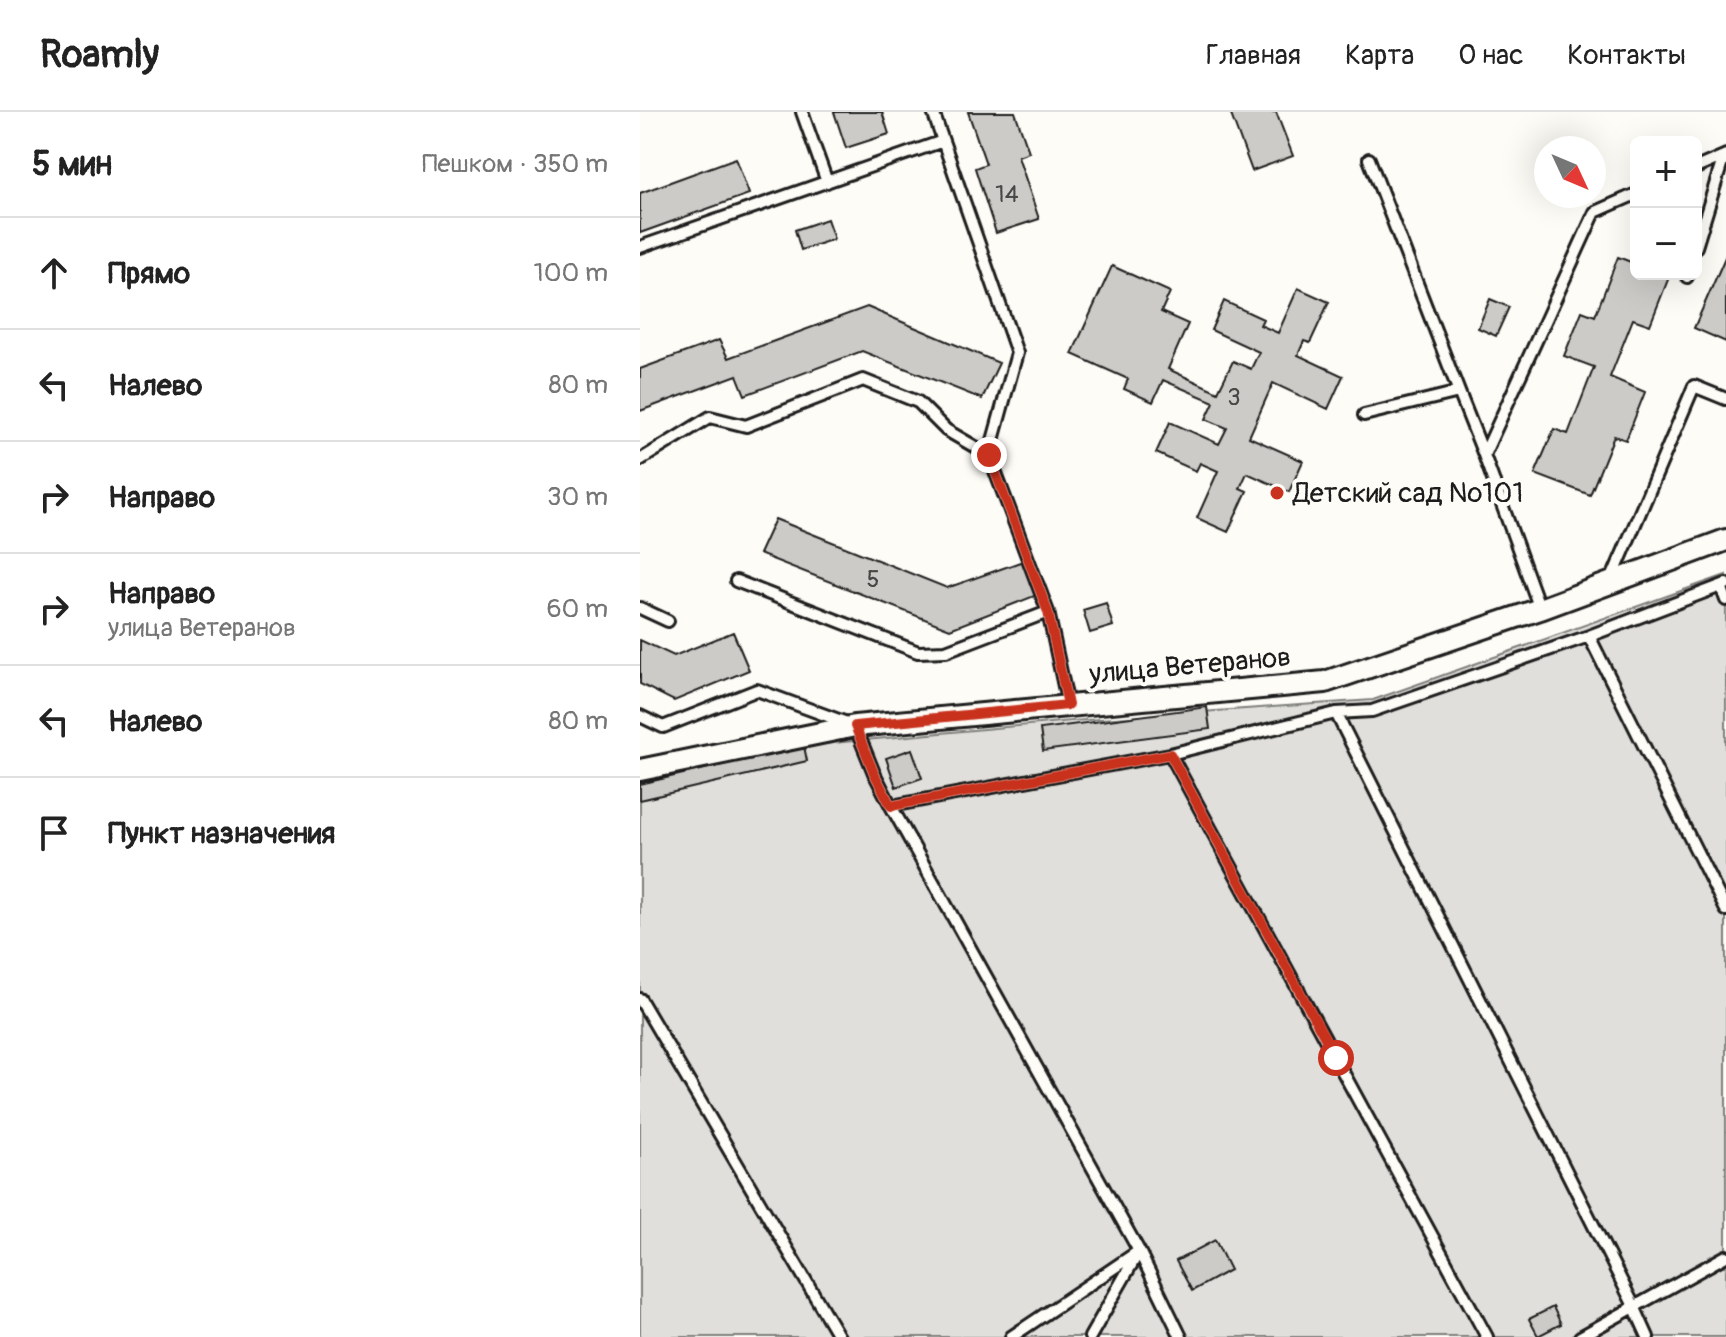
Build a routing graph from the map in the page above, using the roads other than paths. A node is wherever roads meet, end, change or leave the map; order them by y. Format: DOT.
graph roads {
  1 [pos="802,112"];
  2 [pos="933,112"];
  3 [pos="943,141"];
  4 [pos="1725,155"];
  5 [pos="1369,159"];
  6 [pos="1702,165"];
  7 [pos="827,182"];
  8 [pos="1630,197"];
  9 [pos="1702,228"];
  10 [pos="640,247"];
  11 [pos="1459,392"];
  12 [pos="1726,399"];
  13 [pos="1364,415"];
  14 [pos="989,455"];
  15 [pos="1484,455"];
  16 [pos="640,460"];
  17 [pos="1726,540"];
  18 [pos="736,581"];
  19 [pos="1610,583"];
  20 [pos="1723,585"];
  21 [pos="1726,600"];
  22 [pos="640,608"];
  23 [pos="1540,609"];
  24 [pos="1048,612"];
  25 [pos="668,621"];
  26 [pos="1589,636"];
  27 [pos="1068,705"];
  28 [pos="1336,713"];
  29 [pos="640,716"];
  30 [pos="855,726"];
  31 [pos="1170,754"];
  32 [pos="640,770"];
  33 [pos="891,806"];
  34 [pos="1726,910"];
  35 [pos="640,999"];
  36 [pos="1139,1251"];
  37 [pos="1726,1256"];
  38 [pos="1634,1306"];
  39 [pos="839,1337"];
  40 [pos="1011,1337"];
  41 [pos="1090,1337"];
  42 [pos="1181,1337"];
  43 [pos="1487,1337"];
  44 [pos="1580,1337"];
  45 [pos="1648,1337"];
  1 -- 7 [label="lane"];
  2 -- 3 [label="lane"];
  3 -- 7 [label="lane"];
  3 -- 14 [label="lane"];
  4 -- 6 [label="lane"];
  4 -- 9 [label="lane"];
  5 -- 11 [label="lane"];
  7 -- 10 [label="lane"];
  8 -- 15 [label="lane"];
  11 -- 13 [label="lane"];
  11 -- 15 [label="lane"];
  12 -- 19 [label="lane"];
  14 -- 16 [label="lane"];
  14 -- 24 [label="lane"];
  15 -- 23 [label="lane"];
  17 -- 19 [label="street, улица Ветеранов"];
  18 -- 24 [label="lane"];
  19 -- 23 [label="street, улица Ветеранов"];
  20 -- 21 [label="lane"];
  20 -- 26 [label="lane"];
  22 -- 25 [label="lane"];
  23 -- 27 [label="street, улица Ветеранов"];
  24 -- 27 [label="lane"];
  26 -- 28 [label="lane"];
  26 -- 34 [label="lane"];
  27 -- 30 [label="street, улица Ветеранов"];
  28 -- 31 [label="lane"];
  28 -- 38 [label="lane"];
  29 -- 30 [label="lane"];
  30 -- 32 [label="street, улица Ветеранов"];
  30 -- 33 [label="lane"];
  31 -- 33 [label="lane"];
  31 -- 43 [label="lane"];
  33 -- 36 [label="lane"];
  35 -- 39 [label="lane"];
  36 -- 40 [label="lane"];
  36 -- 41 [label="lane"];
  36 -- 42 [label="lane"];
  37 -- 38 [label="lane"];
  38 -- 44 [label="lane"];
  38 -- 45 [label="lane"];
}
